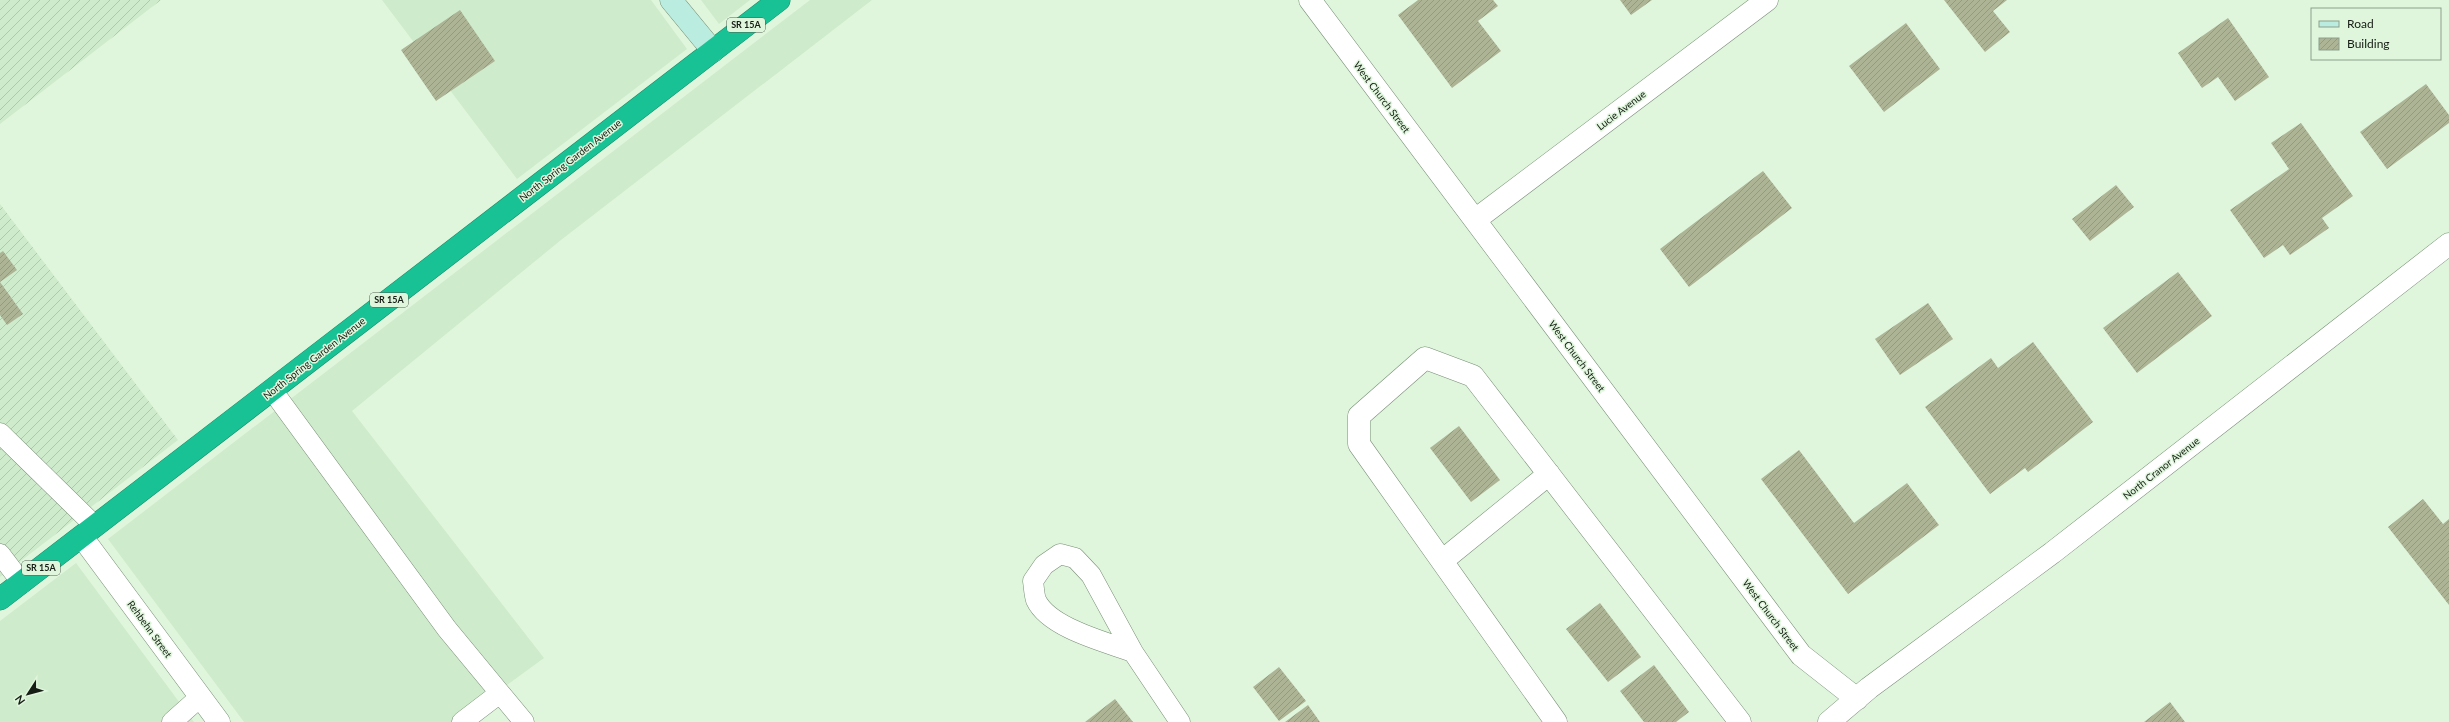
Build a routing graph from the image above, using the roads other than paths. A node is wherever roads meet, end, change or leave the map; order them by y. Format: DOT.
graph roads {
  1 [pos="671,0"];
  2 [pos="779,0"];
  3 [pos="1310,0"];
  4 [pos="1767,0"];
  5 [pos="713,51"];
  6 [pos="1475,220"];
  7 [pos="2449,244"];
  8 [pos="272,390"];
  9 [pos="0,433"];
  10 [pos="1549,474"];
  11 [pos="88,531"];
  12 [pos="0,554"];
  13 [pos="1442,561"];
  14 [pos="22,583"];
  15 [pos="0,599"];
  16 [pos="1133,652"];
  17 [pos="500,692"];
  18 [pos="1863,694"];
  19 [pos="200,697"];
  20 [pos="172,722"];
  21 [pos="219,722"];
  22 [pos="462,722"];
  23 [pos="524,722"];
  24 [pos="1180,722"];
  25 [pos="1556,722"];
  26 [pos="1740,722"];
  27 [pos="1829,722"];
  1 -- 5 [label="street"];
  2 -- 5 [label="highway, North Spring Garden Avenue / SR 15A"];
  3 -- 6 [label="street, West Church Street"];
  4 -- 6 [label="street, Lucie Avenue"];
  5 -- 8 [label="highway, North Spring Garden Avenue / SR 15A"];
  6 -- 18 [label="street, West Church Street"];
  7 -- 18 [label="street, North Cranor Avenue"];
  8 -- 11 [label="highway, North Spring Garden Avenue / SR 15A"];
  8 -- 17 [label="lane"];
  9 -- 11 [label="lane"];
  10 -- 13 [label="street"];
  10 -- 13 [label="street"];
  10 -- 26 [label="street"];
  11 -- 14 [label="highway, North Spring Garden Avenue / SR 15A"];
  11 -- 19 [label="street, Rehbehn Street"];
  12 -- 14 [label="lane"];
  13 -- 25 [label="street"];
  14 -- 15 [label="highway, North Spring Garden Avenue / SR 15A"];
  16 -- 16 [label="lane"];
  16 -- 24 [label="lane"];
  17 -- 22 [label="lane"];
  17 -- 23 [label="lane"];
  18 -- 27 [label="street, North Cranor Avenue"];
  19 -- 20 [label="lane"];
  19 -- 21 [label="street, Rehbehn Street"];
}
